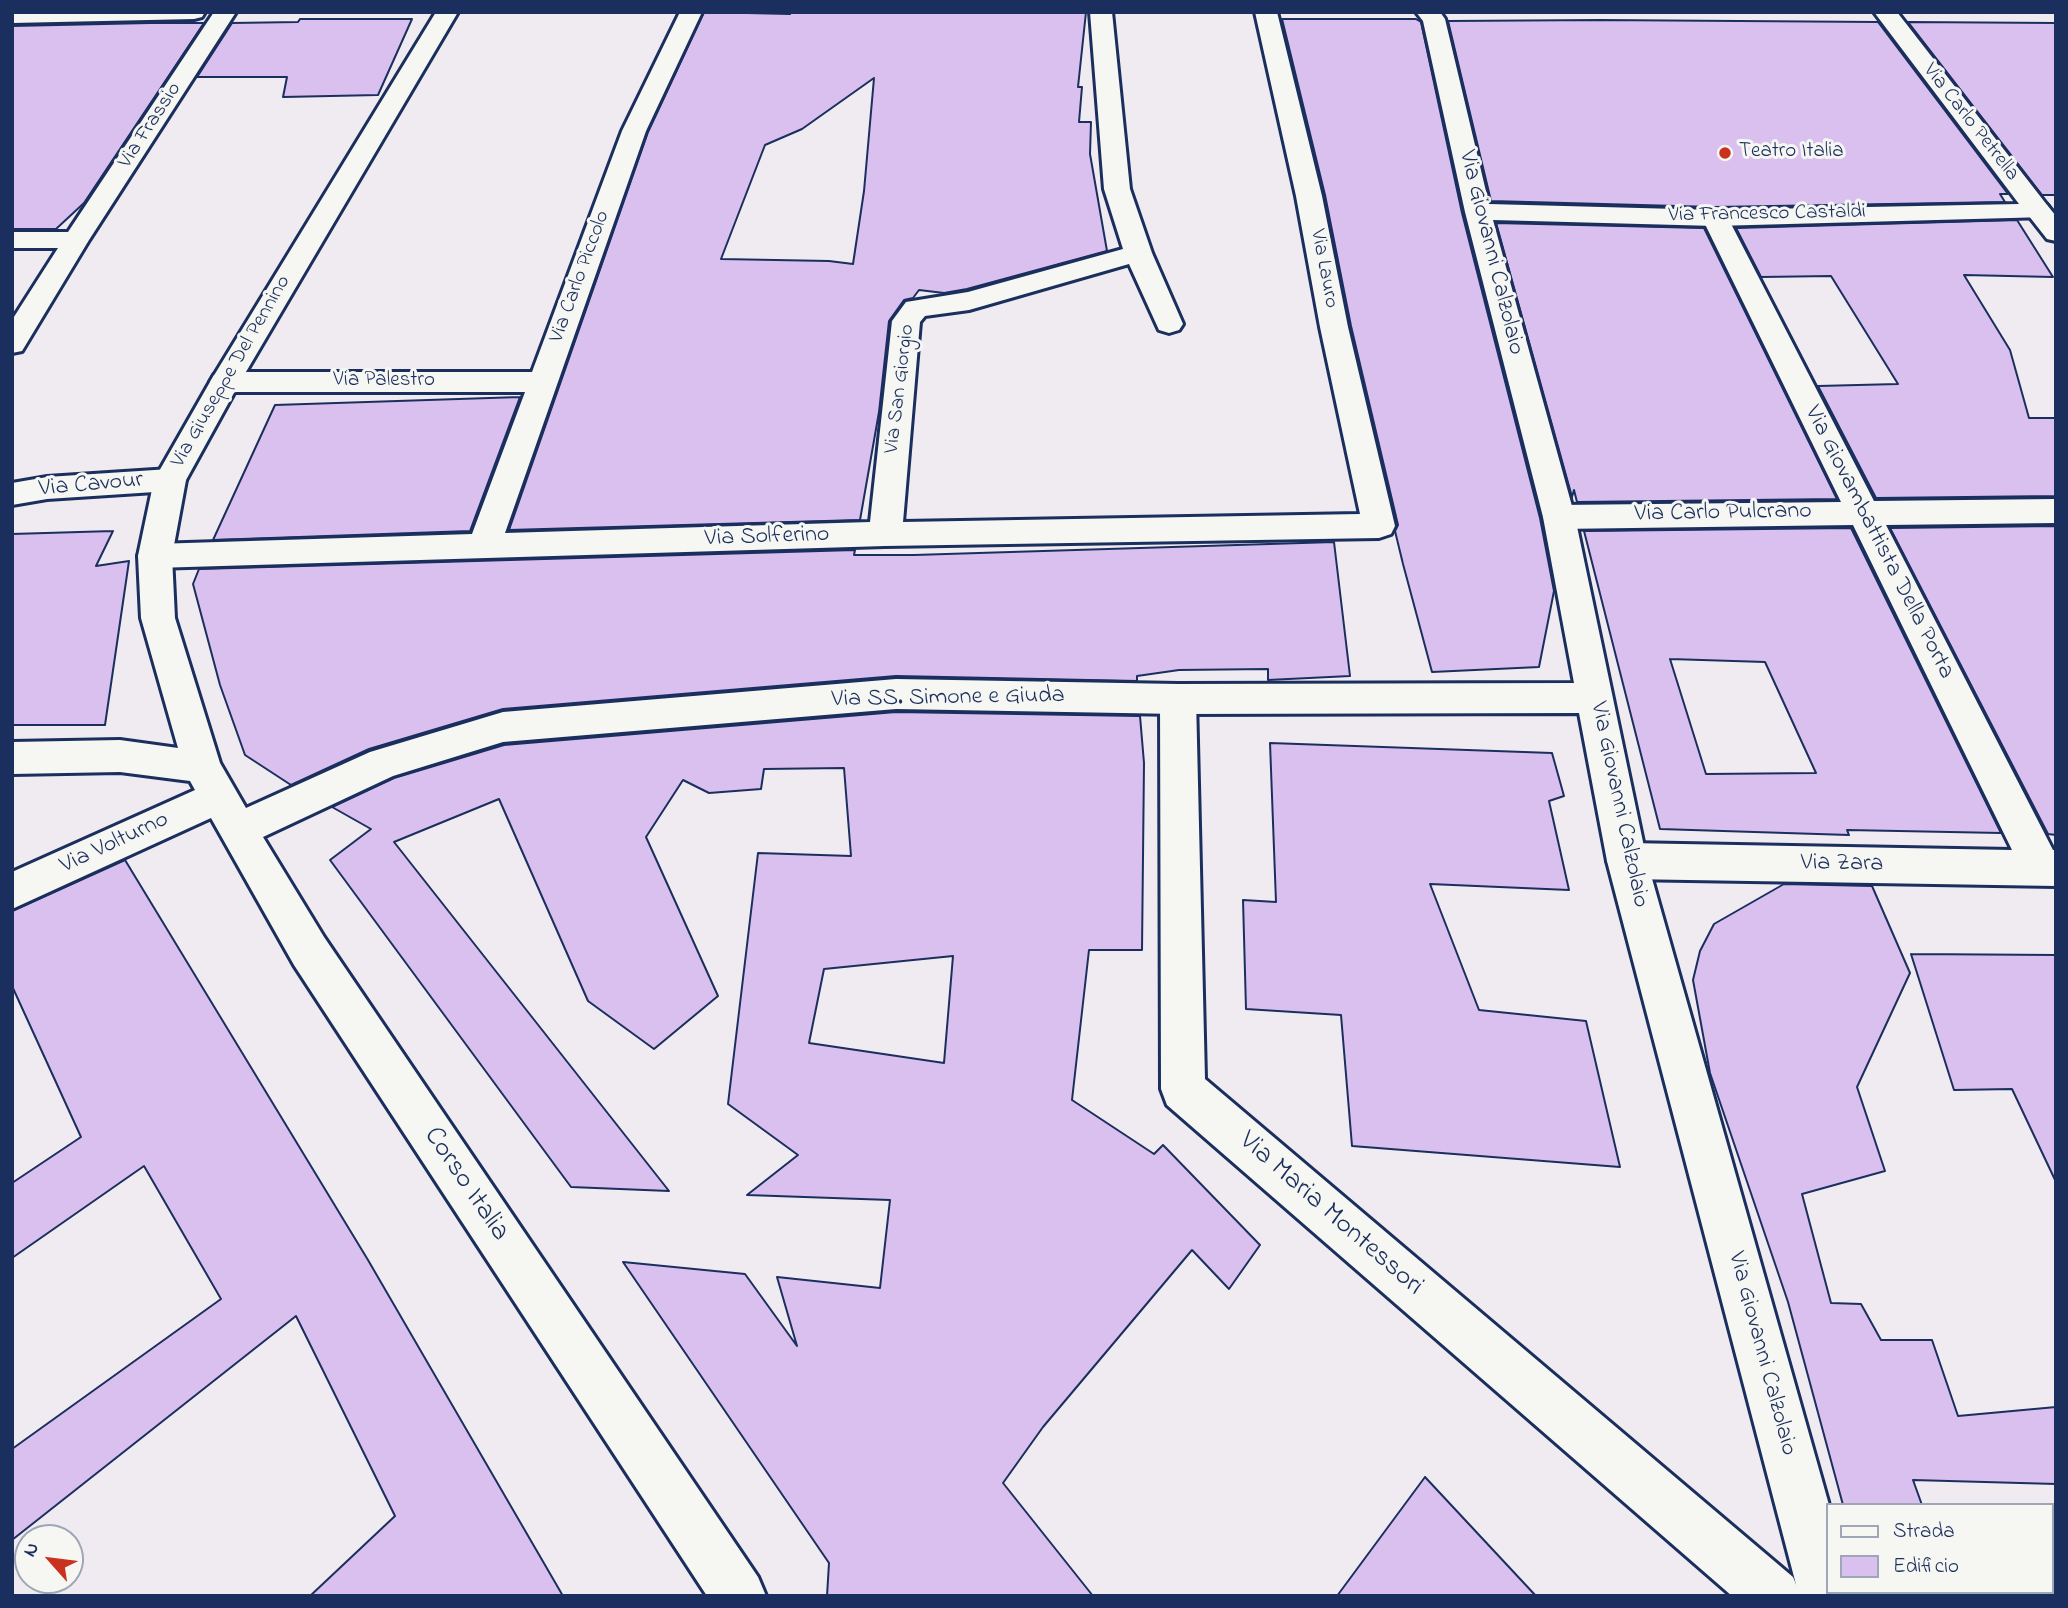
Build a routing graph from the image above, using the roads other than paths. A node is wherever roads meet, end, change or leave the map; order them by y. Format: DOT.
graph roads {
  1 [pos="194,12"];
  2 [pos="225,12"];
  3 [pos="447,12"];
  4 [pos="691,12"];
  5 [pos="1101,12"];
  6 [pos="1266,12"];
  7 [pos="1427,12"];
  8 [pos="1885,12"];
  9 [pos="12,16"];
  10 [pos="2047,211"];
  11 [pos="1478,212"];
  12 [pos="1715,218"];
  13 [pos="2056,233"];
  14 [pos="12,240"];
  15 [pos="76,240"];
  16 [pos="1139,253"];
  17 [pos="1169,324"];
  18 [pos="12,344"];
  19 [pos="225,382"];
  20 [pos="543,382"];
  21 [pos="170,480"];
  22 [pos="12,494"];
  23 [pos="2056,511"];
  24 [pos="1863,512"];
  25 [pos="1559,517"];
  26 [pos="1379,526"];
  27 [pos="885,534"];
  28 [pos="484,547"];
  29 [pos="155,556"];
  30 [pos="1595,698"];
  31 [pos="1178,699"];
  32 [pos="12,758"];
  33 [pos="219,798"];
  34 [pos="1628,861"];
  35 [pos="2049,868"];
  36 [pos="12,891"];
  37 [pos="1826,1592"];
  38 [pos="739,1596"];
  39 [pos="1774,1596"];
  1 -- 9 [label="street"];
  2 -- 15 [label="street, Via Frassio"];
  3 -- 19 [label="street, Via Giuseppe Del Pennino"];
  4 -- 20 [label="street, Via Carlo Piccolo"];
  5 -- 16 [label="street"];
  6 -- 26 [label="street, Via Lauro"];
  7 -- 11 [label="street, Via Giovanni Calzolaio"];
  8 -- 10 [label="street, Via Carlo Petrella"];
  10 -- 12 [label="street, Via Francesco Castaldi"];
  10 -- 13 [label="street, Via Carlo Petrella"];
  11 -- 12 [label="street, Via Francesco Castaldi"];
  11 -- 25 [label="street, Via Giovanni Calzolaio"];
  12 -- 24 [label="street, Via Giovambattista Della Porta"];
  14 -- 15 [label="street"];
  15 -- 18 [label="street, Via Frassio"];
  16 -- 17 [label="street"];
  16 -- 27 [label="street, Via San Giorgio"];
  19 -- 20 [label="street, Via Palestro"];
  19 -- 21 [label="street, Via Giuseppe Del Pennino"];
  20 -- 28 [label="street, Via Carlo Piccolo"];
  21 -- 22 [label="street, Via Cavour"];
  21 -- 29 [label="street, Via Giuseppe Del Pennino"];
  23 -- 24 [label="street, Via Carlo Pulcrano"];
  24 -- 25 [label="street, Via Carlo Pulcrano"];
  24 -- 35 [label="street, Via Giovambattista Della Porta"];
  25 -- 30 [label="street, Via Giovanni Calzolaio"];
  26 -- 27 [label="street, Via Solferino"];
  27 -- 28 [label="street, Via Solferino"];
  28 -- 29 [label="street, Via Solferino"];
  29 -- 33 [label="street, Via Giuseppe Del Pennino"];
  30 -- 31 [label="street, Via SS. Simone e Giuda"];
  30 -- 34 [label="street, Via Giovanni Calzolaio"];
  31 -- 33 [label="street, Via SS. Simone e Giuda"];
  31 -- 39 [label="street, Via Maria Montessori"];
  32 -- 33 [label="street"];
  33 -- 36 [label="street, Via Volturno"];
  33 -- 38 [label="street, Corso Italia"];
  34 -- 35 [label="street, Via Zara"];
  34 -- 37 [label="street, Via Giovanni Calzolaio"];
}
